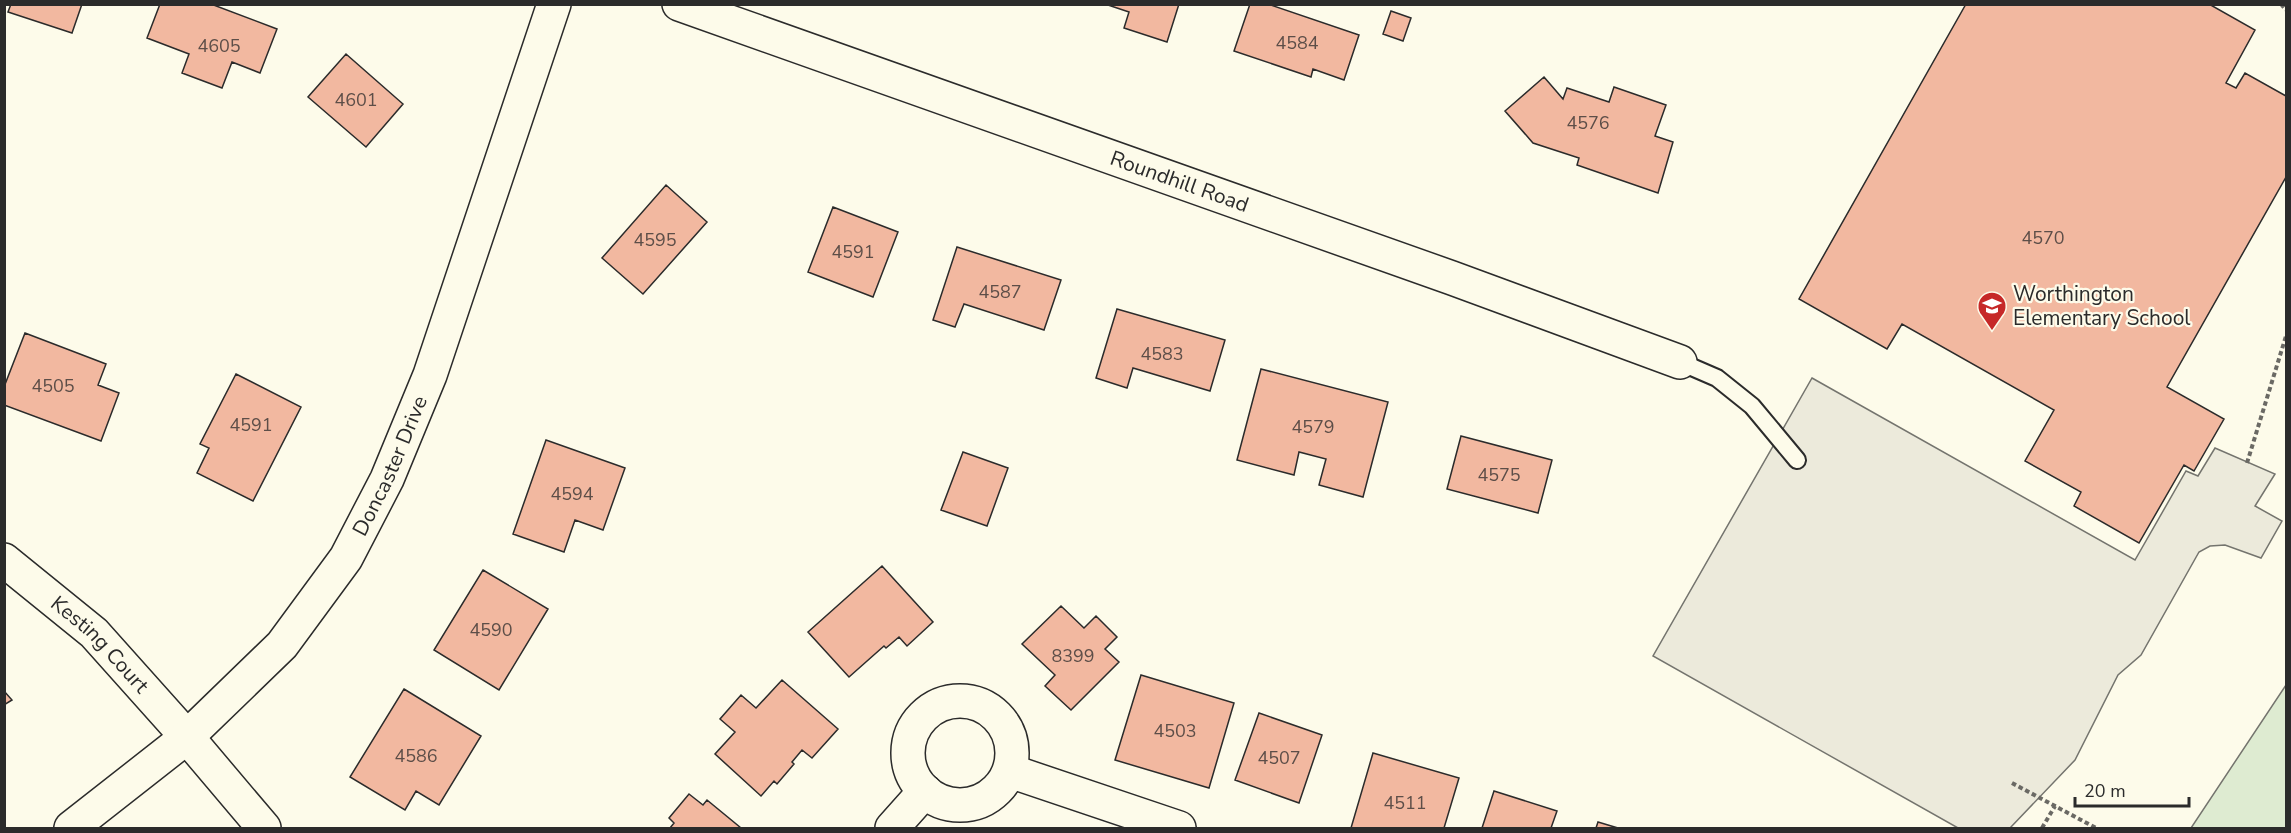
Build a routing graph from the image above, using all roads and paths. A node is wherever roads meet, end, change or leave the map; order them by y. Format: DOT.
graph roads {
  1 [pos="554,4"];
  2 [pos="679,4"];
  3 [pos="2281,4"];
  4 [pos="2286,10"];
  5 [pos="2286,336"];
  6 [pos="1680,362"];
  7 [pos="1797,460"];
  8 [pos="2247,463"];
  9 [pos="4,561"];
  10 [pos="187,737"];
  11 [pos="1010,771"];
  12 [pos="2012,783"];
  13 [pos="924,791"];
  14 [pos="2055,806"];
  15 [pos="71,828"];
  16 [pos="264,828"];
  17 [pos="892,828"];
  18 [pos="1179,828"];
  19 [pos="2042,828"];
  20 [pos="2096,828"];
  1 -- 10 [label="street, Doncaster Drive"];
  2 -- 6 [label="street, Roundhill Road"];
  3 -- 4 [label="path"];
  5 -- 8 [label="path"];
  6 -- 7 [label="lane"];
  9 -- 10 [label="street, Kesting Court"];
  10 -- 15 [label="street, Doncaster Drive"];
  10 -- 16 [label="street, Kesting Court"];
  11 -- 13 [label="street"];
  11 -- 13 [label="street"];
  11 -- 18 [label="street"];
  12 -- 14 [label="path"];
  13 -- 17 [label="street"];
  14 -- 19 [label="path"];
  14 -- 20 [label="path"];
}
